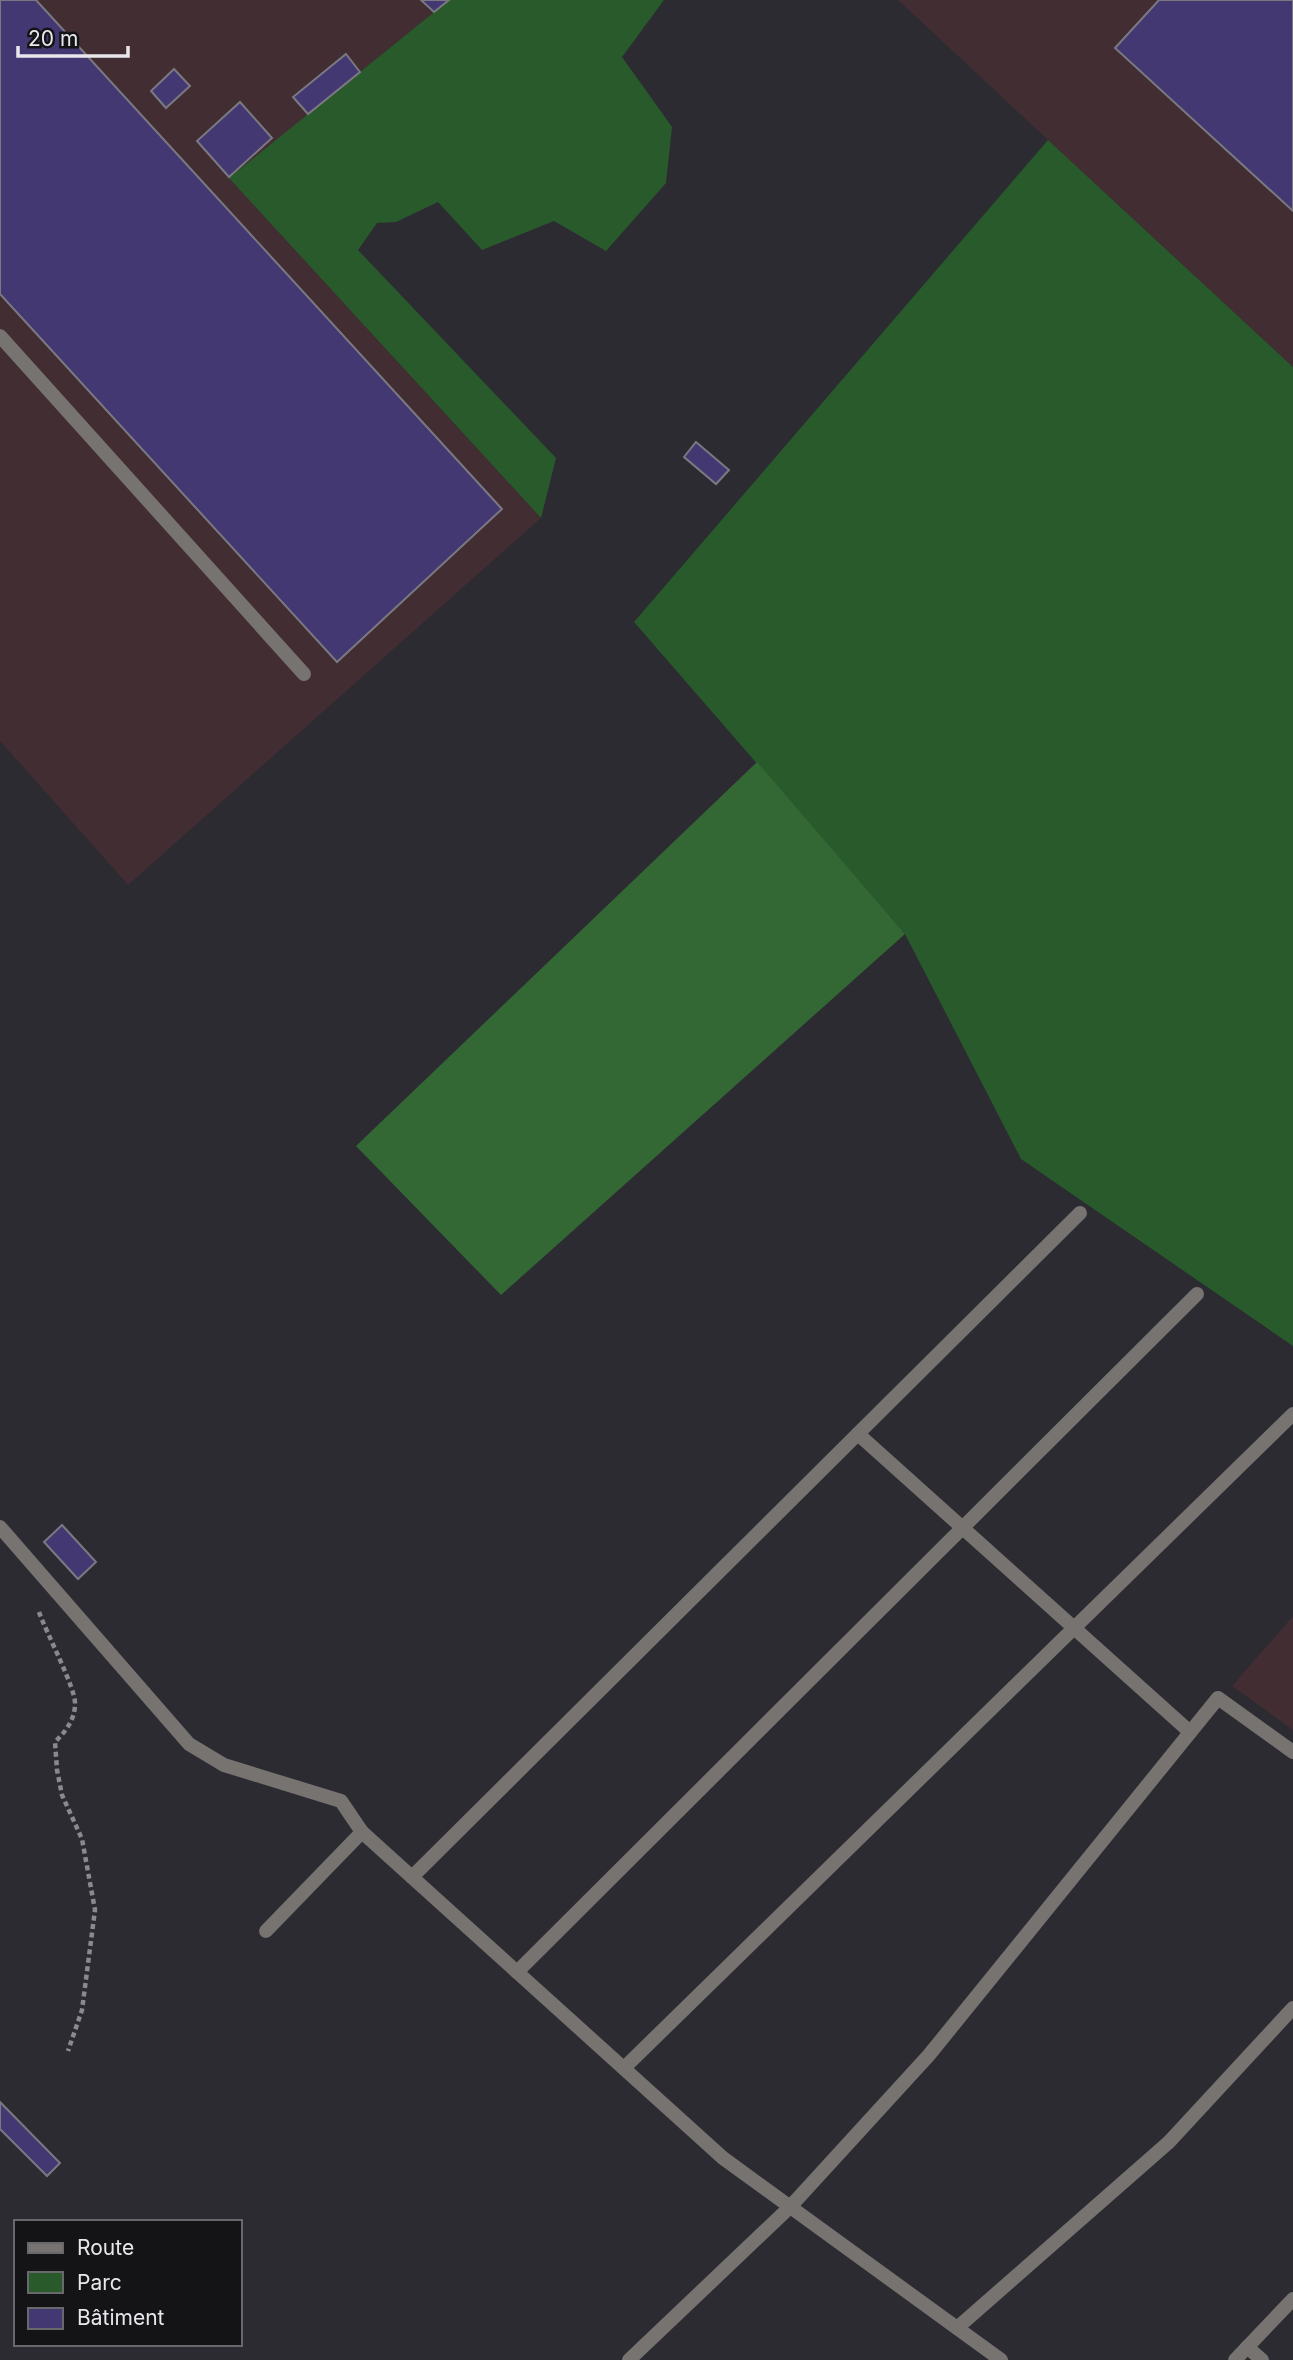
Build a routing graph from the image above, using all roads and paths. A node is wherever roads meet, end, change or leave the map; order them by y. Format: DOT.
graph roads {
  1 [pos="0,336"];
  2 [pos="304,674"];
  3 [pos="1080,1213"];
  4 [pos="1197,1294"];
  5 [pos="1293,1414"];
  6 [pos="858,1434"];
  7 [pos="0,1527"];
  8 [pos="963,1528"];
  9 [pos="36,1567"];
  10 [pos="1074,1628"];
  11 [pos="1190,1732"];
  12 [pos="1293,1752"];
  13 [pos="362,1832"];
  14 [pos="412,1877"];
  15 [pos="266,1931"];
  16 [pos="517,1972"];
  17 [pos="1293,2008"];
  18 [pos="68,2051"];
  19 [pos="624,2068"];
  20 [pos="790,2207"];
  21 [pos="1293,2299"];
  22 [pos="957,2329"];
  23 [pos="1247,2347"];
  24 [pos="629,2360"];
  25 [pos="1000,2360"];
  26 [pos="1235,2360"];
  27 [pos="1262,2360"];
  1 -- 2 [label="street"];
  3 -- 6 [label="street"];
  4 -- 8 [label="street"];
  5 -- 10 [label="street"];
  6 -- 8 [label="street"];
  6 -- 14 [label="street"];
  7 -- 9 [label="street"];
  8 -- 10 [label="street"];
  8 -- 16 [label="street"];
  9 -- 13 [label="street"];
  9 -- 18 [label="path"];
  10 -- 11 [label="street"];
  10 -- 19 [label="street"];
  11 -- 12 [label="street"];
  11 -- 20 [label="street"];
  13 -- 14 [label="street"];
  13 -- 15 [label="street"];
  14 -- 16 [label="street"];
  16 -- 19 [label="street"];
  17 -- 22 [label="street"];
  19 -- 20 [label="street"];
  20 -- 22 [label="street"];
  20 -- 24 [label="street"];
  21 -- 23 [label="street"];
  22 -- 25 [label="street"];
  23 -- 26 [label="street"];
  23 -- 27 [label="street"];
}
